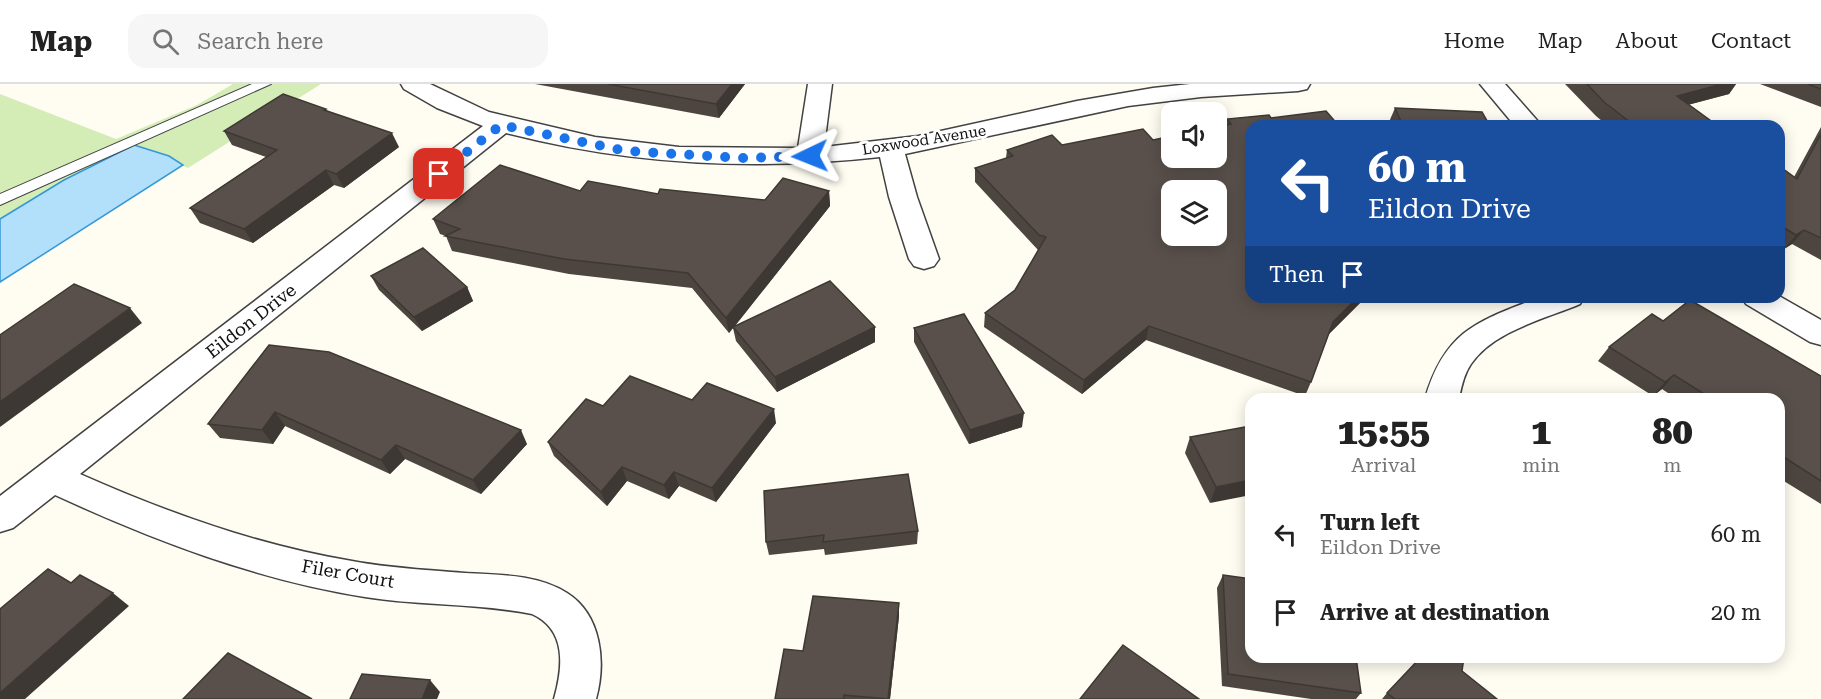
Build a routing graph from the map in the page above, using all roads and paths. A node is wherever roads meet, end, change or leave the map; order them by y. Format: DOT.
graph roads {
  1 [pos="264,84"];
  2 [pos="413,84"];
  3 [pos="820,84"];
  4 [pos="1298,84"];
  5 [pos="1492,84"];
  6 [pos="1524,120"];
  7 [pos="501,125"];
  8 [pos="891,148"];
  9 [pos="810,156"];
  10 [pos="0,200"];
  11 [pos="924,259"];
  12 [pos="1555,303"];
  13 [pos="1767,303"];
  14 [pos="1821,334"];
  15 [pos="1444,393"];
  16 [pos="51,477"];
  17 [pos="0,517"];
  18 [pos="575,699"];
  1 -- 10 [label="lane"];
  2 -- 7 [label="street, Loxwood Avenue"];
  3 -- 9 [label="street"];
  4 -- 8 [label="street, Loxwood Avenue"];
  5 -- 6 [label="street"];
  7 -- 9 [label="street, Loxwood Avenue"];
  7 -- 16 [label="street, Eildon Drive"];
  8 -- 9 [label="street, Loxwood Avenue"];
  8 -- 11 [label="street"];
  12 -- 15 [label="street"];
  13 -- 14 [label="street"];
  16 -- 17 [label="street, Eildon Drive"];
  16 -- 18 [label="street, Filer Court"];
}
